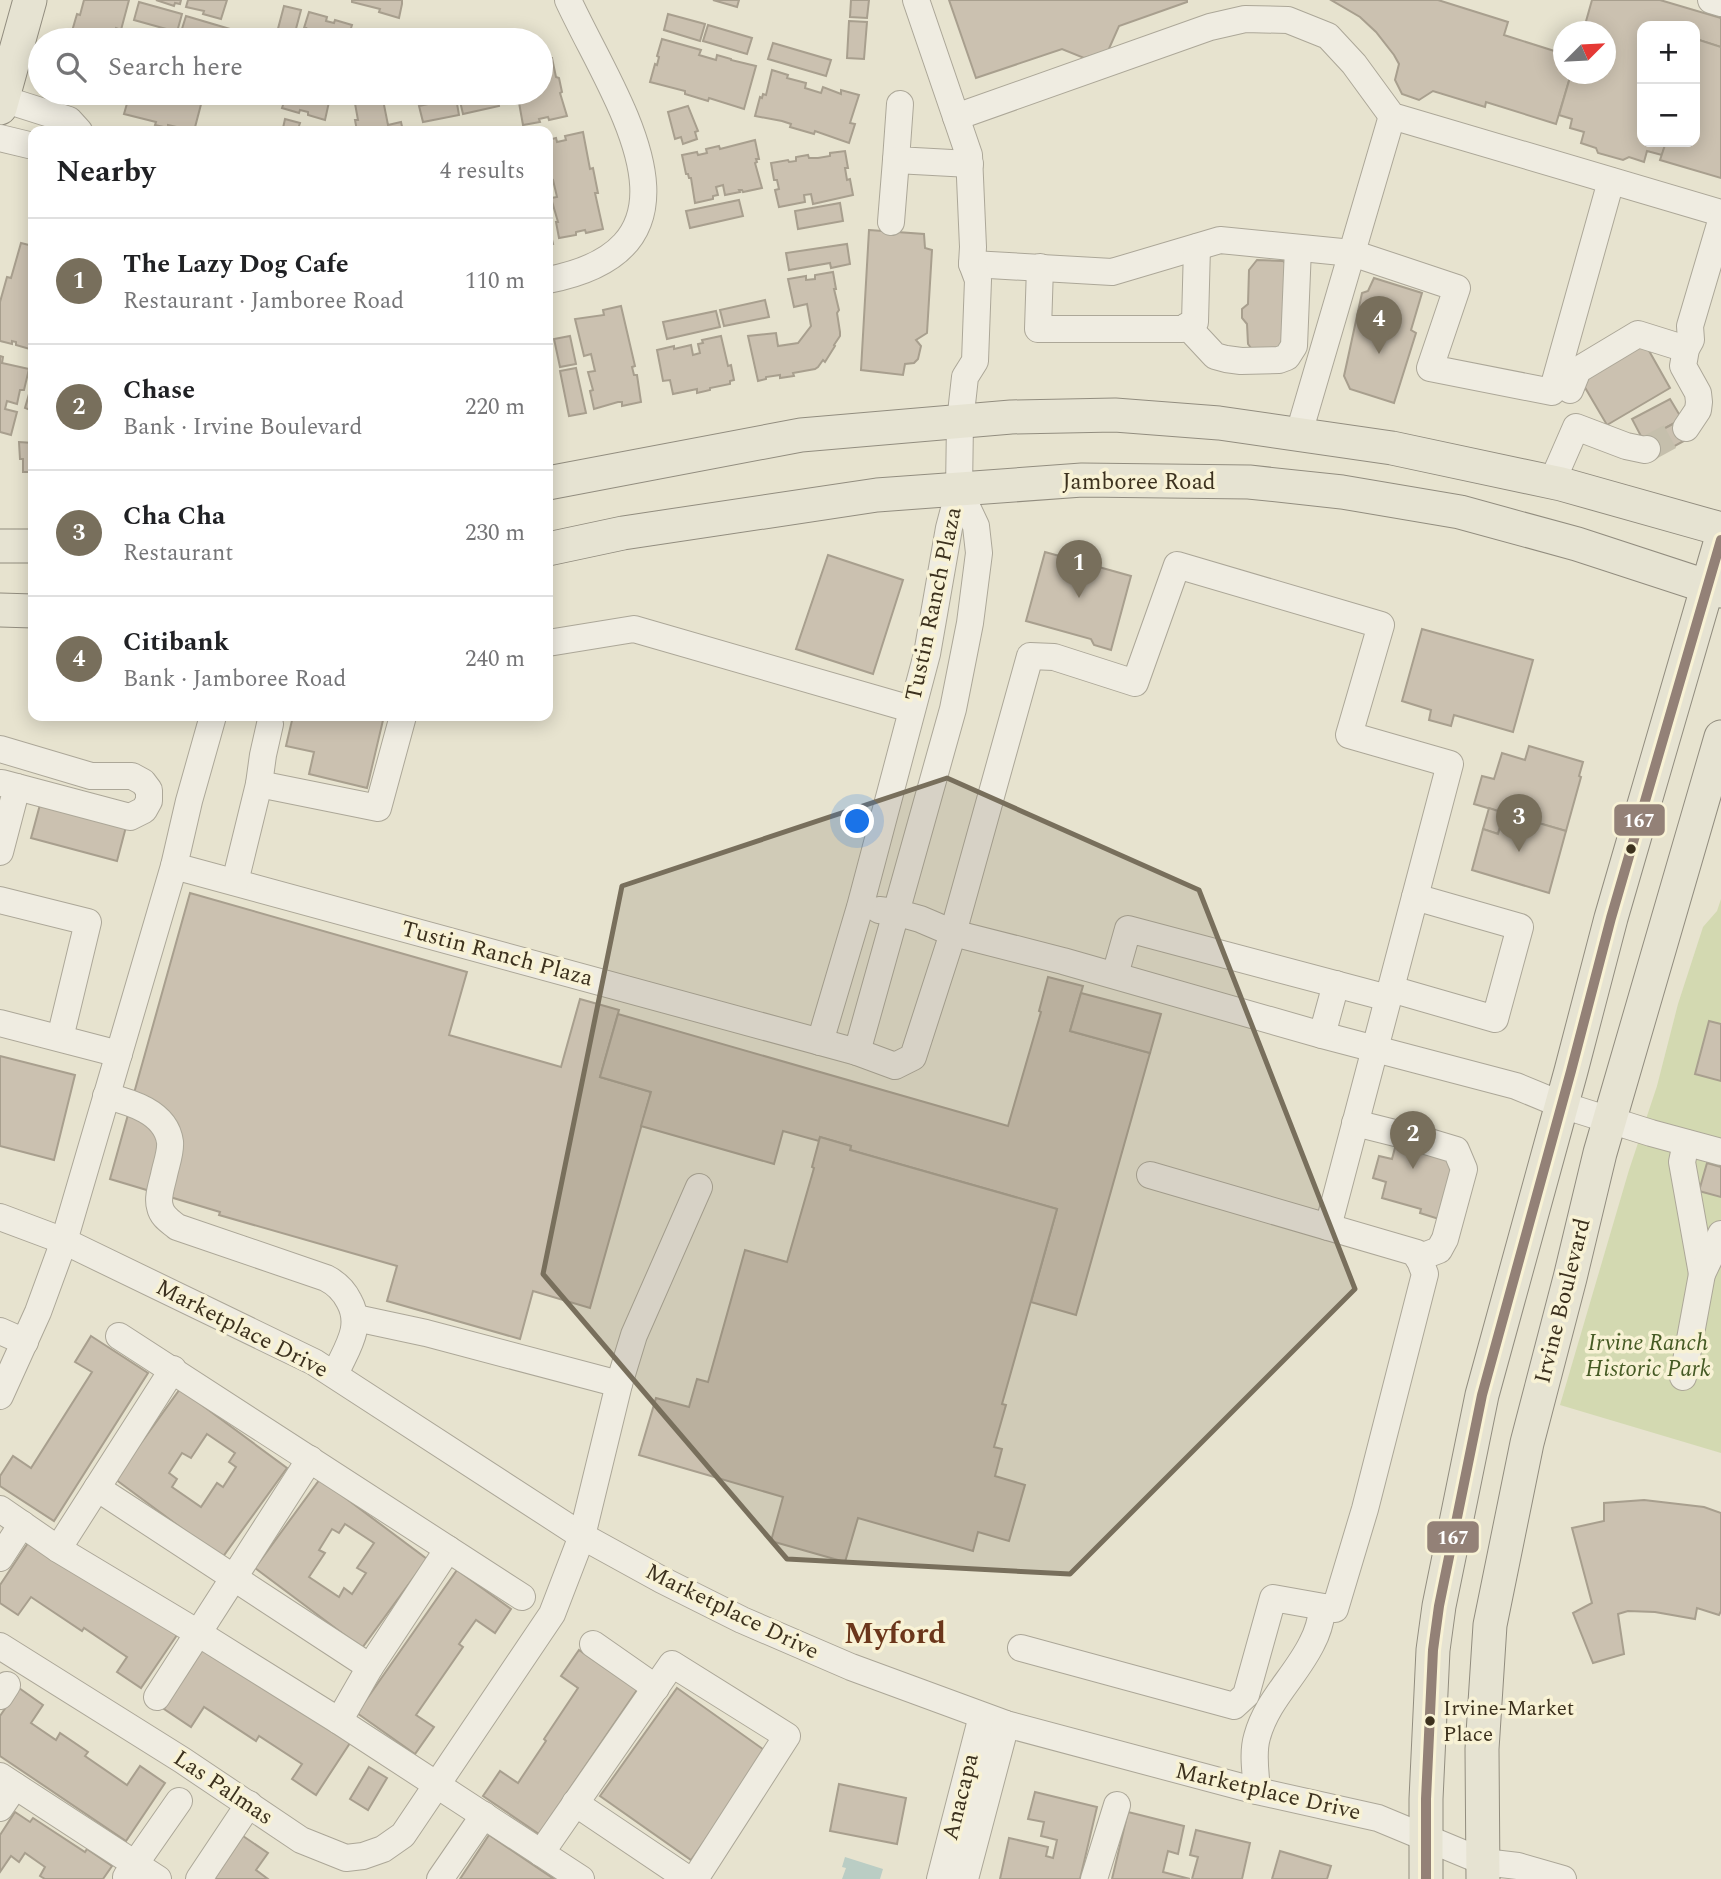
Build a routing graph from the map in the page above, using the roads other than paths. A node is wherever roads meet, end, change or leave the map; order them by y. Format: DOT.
graph roads {
  1 [pos="30,0"];
  2 [pos="568,0"];
  3 [pos="916,0"];
  4 [pos="1711,0"];
  5 [pos="1721,3"];
  6 [pos="1,104"];
  7 [pos="900,104"];
  8 [pos="1392,116"];
  9 [pos="956,117"];
  10 [pos="74,126"];
  11 [pos="0,138"];
  12 [pos="28,145"];
  13 [pos="896,160"];
  14 [pos="970,164"];
  15 [pos="1611,181"];
  16 [pos="1721,213"];
  17 [pos="1721,221"];
  18 [pos="891,222"];
  19 [pos="1197,247"];
  20 [pos="1298,247"];
  21 [pos="1352,253"];
  22 [pos="972,264"];
  23 [pos="1040,267"];
  24 [pos="553,279"];
  25 [pos="1187,326"];
  26 [pos="1688,345"];
  27 [pos="1562,387"];
  28 [pos="960,422"];
  29 [pos="1576,427"];
  30 [pos="1686,428"];
  31 [pos="1299,433"];
  32 [pos="1647,449"];
  33 [pos="553,482"];
  34 [pos="1552,482"];
  35 [pos="959,490"];
  36 [pos="1721,529"];
  37 [pos="1721,540"];
  38 [pos="0,546"];
  39 [pos="28,547"];
  40 [pos="553,548"];
  41 [pos="1714,590"];
  42 [pos="0,610"];
  43 [pos="28,611"];
  44 [pos="553,642"];
  45 [pos="911,709"];
  46 [pos="212,721"];
  47 [pos="401,721"];
  48 [pos="270,724"];
  49 [pos="1721,737"];
  50 [pos="0,750"];
  51 [pos="260,784"];
  52 [pos="8,785"];
  53 [pos="0,852"];
  54 [pos="174,866"];
  55 [pos="235,883"];
  56 [pos="1415,897"];
  57 [pos="0,900"];
  58 [pos="860,907"];
  59 [pos="895,912"];
  60 [pos="953,933"];
  61 [pos="1115,975"];
  62 [pos="1336,984"];
  63 [pos="1389,993"];
  64 [pos="0,1023"];
  65 [pos="1322,1035"];
  66 [pos="60,1038"];
  67 [pos="820,1042"];
  68 [pos="1375,1049"];
  69 [pos="857,1052"];
  70 [pos="119,1054"];
  71 [pos="106,1096"];
  72 [pos="1562,1105"];
  73 [pos="1609,1120"];
  74 [pos="1355,1123"];
  75 [pos="1686,1143"];
  76 [pos="1721,1153"];
  77 [pos="1150,1175"];
  78 [pos="699,1187"];
  79 [pos="0,1217"];
  80 [pos="1328,1227"];
  81 [pos="1721,1234"];
  82 [pos="64,1241"];
  83 [pos="1418,1258"];
  84 [pos="1702,1274"];
  85 [pos="356,1318"];
  86 [pos="0,1331"];
  87 [pos="119,1336"];
  88 [pos="25,1342"];
  89 [pos="173,1369"];
  90 [pos="335,1375"];
  91 [pos="1683,1377"];
  92 [pos="619,1384"];
  93 [pos="0,1396"];
  94 [pos="310,1459"];
  95 [pos="97,1488"];
  96 [pos="0,1509"];
  97 [pos="22,1524"];
  98 [pos="582,1536"];
  99 [pos="58,1549"];
  100 [pos="448,1549"];
  101 [pos="0,1558"];
  102 [pos="234,1578"];
  103 [pos="522,1597"];
  104 [pos="1323,1607"];
  105 [pos="198,1633"];
  106 [pos="593,1644"];
  107 [pos="0,1646"];
  108 [pos="1021,1648"];
  109 [pos="370,1667"];
  110 [pos="656,1688"];
  111 [pos="157,1697"];
  112 [pos="994,1720"];
  113 [pos="339,1721"];
  114 [pos="436,1785"];
  115 [pos="5,1790"];
  116 [pos="1257,1791"];
  117 [pos="179,1801"];
  118 [pos="575,1803"];
  119 [pos="249,1804"];
  120 [pos="1117,1805"];
  121 [pos="484,1815"];
  122 [pos="1425,1836"];
  123 [pos="541,1853"];
  124 [pos="1484,1870"];
  125 [pos="130,1871"];
  126 [pos="158,1879"];
  127 [pos="199,1879"];
  128 [pos="440,1879"];
  129 [pos="581,1879"];
  130 [pos="688,1879"];
  131 [pos="695,1879"];
  132 [pos="940,1879"];
  133 [pos="965,1879"];
  134 [pos="1094,1879"];
  135 [pos="1426,1879"];
  136 [pos="1563,1879"];
  1 -- 6 [label="main road"];
  2 -- 24 [label="street"];
  3 -- 9 [label="street, Tustin Ranch Plaza"];
  4 -- 5 [label="street"];
  6 -- 10 [label="street"];
  7 -- 13 [label="street"];
  8 -- 9 [label="street"];
  8 -- 15 [label="street"];
  8 -- 21 [label="street"];
  9 -- 14 [label="street, Tustin Ranch Plaza"];
  11 -- 12 [label="street"];
  13 -- 14 [label="street"];
  13 -- 18 [label="street"];
  14 -- 22 [label="street, Tustin Ranch Plaza"];
  15 -- 16 [label="street"];
  15 -- 27 [label="street"];
  17 -- 26 [label="street"];
  19 -- 20 [label="street"];
  19 -- 23 [label="street"];
  19 -- 25 [label="street"];
  20 -- 21 [label="street"];
  20 -- 25 [label="street"];
  21 -- 27 [label="street"];
  21 -- 31 [label="street"];
  22 -- 23 [label="street"];
  22 -- 28 [label="street, Tustin Ranch Plaza"];
  23 -- 25 [label="street"];
  26 -- 27 [label="street"];
  26 -- 30 [label="street"];
  27 -- 29 [label="street"];
  28 -- 31 [label="main road"];
  28 -- 33 [label="main road"];
  28 -- 35 [label="street, Tustin Ranch Plaza"];
  29 -- 32 [label="street"];
  29 -- 34 [label="street"];
  31 -- 34 [label="main road"];
  34 -- 36 [label="main road"];
  35 -- 40 [label="main road, Jamboree Road"];
  35 -- 41 [label="main road, Jamboree Road"];
  35 -- 45 [label="street, Tustin Ranch Plaza"];
  35 -- 59 [label="street, Tustin Ranch Plaza"];
  37 -- 41 [label="main road"];
  38 -- 39 [label="main road"];
  41 -- 72 [label="main road"];
  42 -- 43 [label="main road"];
  44 -- 45 [label="street"];
  45 -- 58 [label="street, Tustin Ranch Plaza"];
  46 -- 54 [label="street"];
  47 -- 51 [label="street"];
  48 -- 51 [label="street"];
  49 -- 73 [label="main road, Irvine Boulevard"];
  50 -- 52 [label="street"];
  51 -- 55 [label="street"];
  52 -- 53 [label="street"];
  54 -- 55 [label="street, Tustin Ranch Plaza"];
  54 -- 70 [label="street"];
  55 -- 67 [label="street, Tustin Ranch Plaza"];
  56 -- 60 [label="street"];
  56 -- 63 [label="street"];
  56 -- 63 [label="street"];
  57 -- 66 [label="street"];
  58 -- 59 [label="street"];
  58 -- 67 [label="street, Tustin Ranch Plaza"];
  59 -- 60 [label="street"];
  59 -- 69 [label="street, Tustin Ranch Plaza"];
  60 -- 61 [label="street"];
  60 -- 69 [label="street"];
  61 -- 62 [label="street"];
  61 -- 65 [label="street"];
  62 -- 63 [label="street"];
  62 -- 65 [label="street"];
  63 -- 68 [label="street"];
  64 -- 66 [label="street"];
  65 -- 68 [label="street"];
  66 -- 70 [label="street"];
  67 -- 69 [label="street, Tustin Ranch Plaza"];
  68 -- 72 [label="street"];
  68 -- 74 [label="street"];
  70 -- 71 [label="street"];
  71 -- 82 [label="street"];
  71 -- 85 [label="street"];
  72 -- 73 [label="street"];
  72 -- 122 [label="main road"];
  73 -- 75 [label="street"];
  73 -- 124 [label="main road, Irvine Boulevard"];
  74 -- 80 [label="street"];
  74 -- 83 [label="street"];
  75 -- 76 [label="street"];
  75 -- 84 [label="street"];
  77 -- 80 [label="street"];
  78 -- 92 [label="street, Las Palmas"];
  79 -- 82 [label="street, Marketplace Drive"];
  80 -- 83 [label="street"];
  81 -- 84 [label="street"];
  82 -- 88 [label="street"];
  82 -- 90 [label="street, Marketplace Drive"];
  83 -- 104 [label="street"];
  84 -- 91 [label="street"];
  85 -- 90 [label="street"];
  85 -- 92 [label="street"];
  86 -- 88 [label="street"];
  87 -- 89 [label="street"];
  88 -- 93 [label="street"];
  89 -- 94 [label="street"];
  89 -- 95 [label="street"];
  90 -- 98 [label="street, Marketplace Drive"];
  92 -- 98 [label="street, Las Palmas"];
  94 -- 100 [label="street"];
  94 -- 102 [label="street"];
  95 -- 99 [label="street"];
  95 -- 102 [label="street"];
  96 -- 97 [label="street"];
  97 -- 99 [label="street"];
  97 -- 101 [label="street"];
  98 -- 112 [label="street, Marketplace Drive"];
  98 -- 114 [label="street, Las Palmas"];
  99 -- 105 [label="street"];
  100 -- 103 [label="street"];
  100 -- 109 [label="street"];
  102 -- 105 [label="street"];
  102 -- 109 [label="street"];
  104 -- 108 [label="street"];
  104 -- 116 [label="street"];
  105 -- 111 [label="street"];
  105 -- 113 [label="street"];
  106 -- 110 [label="street"];
  107 -- 119 [label="street, Las Palmas"];
  109 -- 113 [label="street"];
  110 -- 118 [label="street"];
  110 -- 131 [label="street"];
  112 -- 116 [label="street, Marketplace Drive"];
  112 -- 132 [label="street, Anacapa"];
  112 -- 133 [label="street, Anacapa"];
  113 -- 114 [label="street"];
  114 -- 119 [label="street, Las Palmas"];
  114 -- 121 [label="street"];
  115 -- 125 [label="street"];
  116 -- 122 [label="street, Marketplace Drive"];
  117 -- 125 [label="street"];
  118 -- 123 [label="street"];
  118 -- 130 [label="street"];
  119 -- 127 [label="street"];
  120 -- 134 [label="street"];
  121 -- 123 [label="street"];
  121 -- 128 [label="street"];
  122 -- 124 [label="street, Marketplace Drive"];
  122 -- 135 [label="main road"];
  123 -- 129 [label="street"];
  124 -- 136 [label="street, Marketplace Drive"];
  125 -- 126 [label="street"];
}
